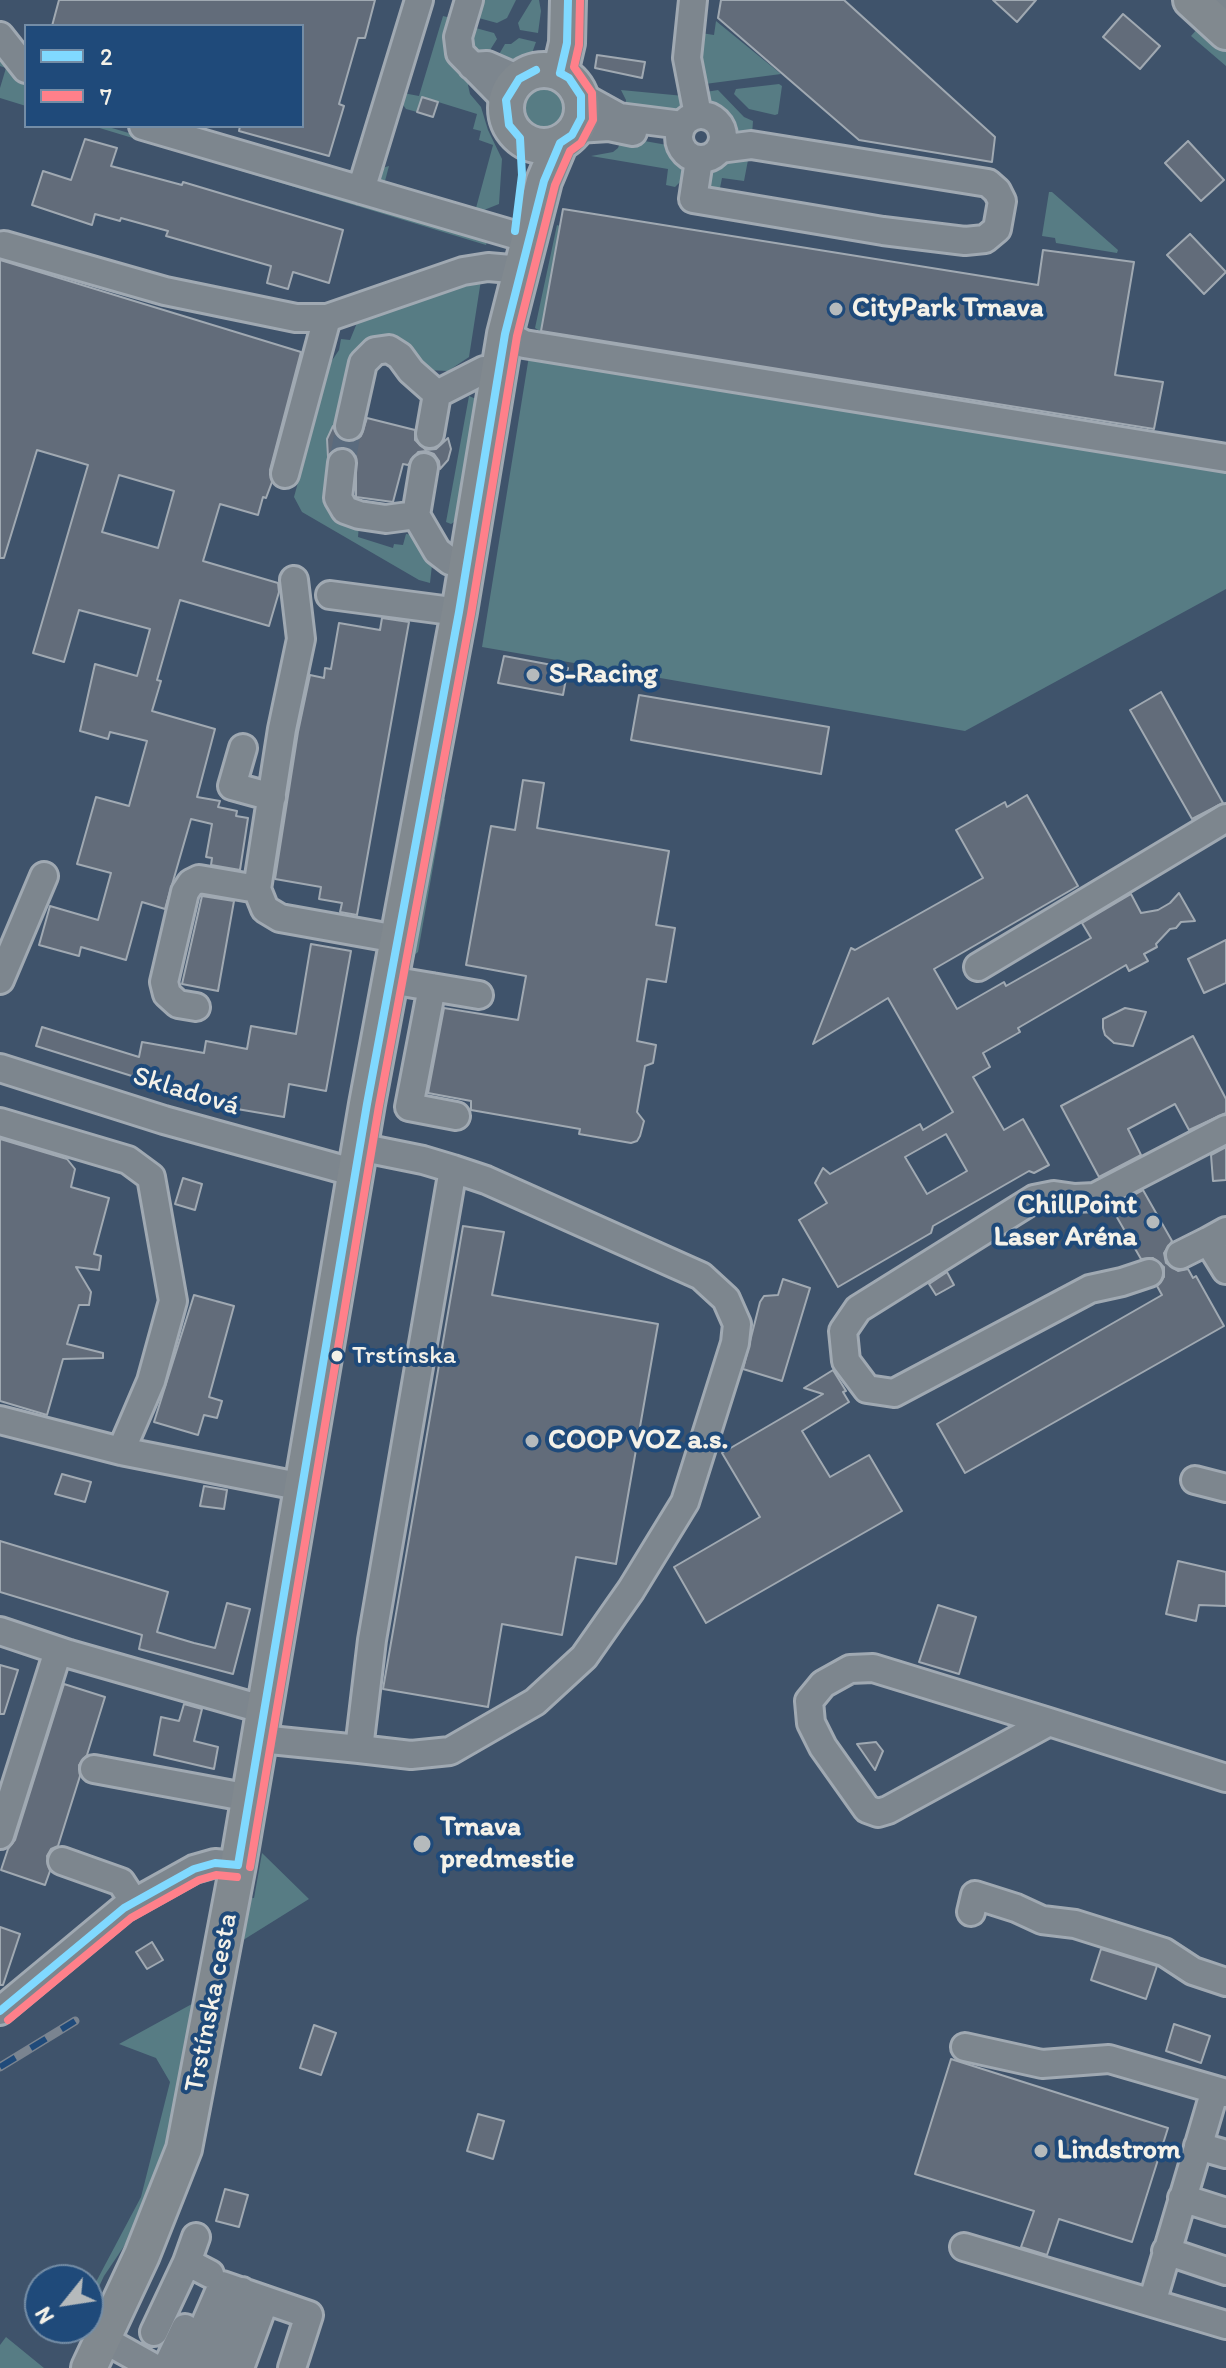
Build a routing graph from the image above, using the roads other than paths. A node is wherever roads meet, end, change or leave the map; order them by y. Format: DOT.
graph roads {
  1 [pos="419,0"];
  2 [pos="469,0"];
  3 [pos="555,0"];
  4 [pos="568,0"];
  5 [pos="693,0"];
  6 [pos="1191,0"];
  7 [pos="1226,32"];
  8 [pos="0,36"];
  9 [pos="24,66"];
  10 [pos="548,98"];
  11 [pos="150,128"];
  12 [pos="700,136"];
  13 [pos="361,190"];
  14 [pos="515,235"];
  15 [pos="4,245"];
  16 [pos="512,283"];
  17 [pos="327,318"];
  18 [pos="505,334"];
  19 [pos="500,371"];
  20 [pos="437,394"];
  21 [pos="349,426"];
  22 [pos="430,434"];
  23 [pos="1226,458"];
  24 [pos="342,463"];
  25 [pos="424,467"];
  26 [pos="285,474"];
  27 [pos="416,515"];
  28 [pos="467,565"];
  29 [pos="294,580"];
  30 [pos="330,595"];
  31 [pos="459,612"];
  32 [pos="243,748"];
  33 [pos="272,797"];
  34 [pos="1226,818"];
  35 [pos="44,876"];
  36 [pos="257,889"];
  37 [pos="397,939"];
  38 [pos="978,967"];
  39 [pos="0,980"];
  40 [pos="390,980"];
  41 [pos="432,987"];
  42 [pos="479,995"];
  43 [pos="196,1007"];
  44 [pos="0,1068"];
  45 [pos="456,1116"];
  46 [pos="0,1122"];
  47 [pos="1226,1129"];
  48 [pos="357,1160"];
  49 [pos="453,1169"];
  50 [pos="1217,1236"];
  51 [pos="1180,1255"];
  52 [pos="1226,1270"];
  53 [pos="1149,1273"];
  54 [pos="0,1420"];
  55 [pos="121,1451"];
  56 [pos="1195,1480"];
  57 [pos="303,1487"];
  58 [pos="1226,1488"];
  59 [pos="0,1631"];
  60 [pos="58,1651"];
  61 [pos="1049,1722"];
  62 [pos="262,1724"];
  63 [pos="359,1749"];
  64 [pos="94,1769"];
  65 [pos="1226,1778"];
  66 [pos="250,1798"];
  67 [pos="0,1835"];
  68 [pos="62,1861"];
  69 [pos="238,1865"];
  70 [pos="134,1902"];
  71 [pos="971,1912"];
  72 [pos="1226,1982"];
  73 [pos="0,2011"];
  74 [pos="965,2047"];
  75 [pos="1220,2091"];
  76 [pos="1198,2146"];
  77 [pos="1226,2154"];
  78 [pos="1182,2198"];
  79 [pos="1226,2212"];
  80 [pos="196,2237"];
  81 [pos="964,2247"];
  82 [pos="1166,2251"];
  83 [pos="187,2262"];
  84 [pos="1226,2271"];
  85 [pos="235,2287"];
  86 [pos="1152,2303"];
  87 [pos="1226,2325"];
  88 [pos="154,2332"];
  89 [pos="96,2354"];
  90 [pos="155,2368"];
  91 [pos="166,2368"];
  92 [pos="186,2368"];
  93 [pos="213,2368"];
  94 [pos="240,2368"];
  95 [pos="292,2368"];
  1 -- 13 [label="street"];
  2 -- 10 [label="street"];
  3 -- 10 [label="main road, Trstínska cesta"];
  4 -- 10 [label="main road, Trstínska cesta"];
  5 -- 12 [label="street"];
  6 -- 7 [label="main road"];
  8 -- 9 [label="street"];
  10 -- 12 [label="street"];
  10 -- 14 [label="main road, Trstínska cesta"];
  10 -- 16 [label="main road, Trstínska cesta"];
  11 -- 13 [label="street"];
  12 -- 12 [label="street"];
  13 -- 14 [label="street"];
  14 -- 16 [label="main road, Trstínska cesta"];
  15 -- 17 [label="street"];
  16 -- 17 [label="street"];
  16 -- 18 [label="main road, Trstínska cesta"];
  17 -- 26 [label="street"];
  18 -- 19 [label="main road, Trstínska cesta"];
  18 -- 23 [label="street"];
  19 -- 20 [label="street"];
  19 -- 28 [label="main road, Trstínska cesta"];
  20 -- 21 [label="street"];
  20 -- 22 [label="street"];
  24 -- 27 [label="street"];
  25 -- 27 [label="street"];
  27 -- 28 [label="street"];
  28 -- 31 [label="main road, Trstínska cesta"];
  29 -- 33 [label="street"];
  30 -- 31 [label="street"];
  31 -- 37 [label="main road, Trstínska cesta"];
  32 -- 33 [label="street"];
  33 -- 36 [label="street"];
  34 -- 38 [label="street"];
  35 -- 39 [label="street"];
  36 -- 37 [label="street"];
  36 -- 43 [label="street"];
  37 -- 40 [label="main road, Trstínska cesta"];
  40 -- 41 [label="street"];
  40 -- 48 [label="main road, Trstínska cesta"];
  41 -- 42 [label="street"];
  41 -- 45 [label="street"];
  44 -- 48 [label="street, Skladová"];
  46 -- 55 [label="street"];
  47 -- 53 [label="street"];
  48 -- 49 [label="street, Skladová"];
  48 -- 57 [label="main road, Trstínska cesta"];
  49 -- 63 [label="street"];
  49 -- 63 [label="street, Skladová"];
  50 -- 51 [label="street"];
  50 -- 52 [label="street"];
  54 -- 55 [label="street"];
  55 -- 57 [label="street"];
  56 -- 58 [label="street"];
  57 -- 62 [label="main road, Trstínska cesta"];
  59 -- 60 [label="street, Skladová"];
  60 -- 62 [label="street, Skladová"];
  60 -- 67 [label="street"];
  61 -- 61 [label="street"];
  61 -- 65 [label="street"];
  62 -- 63 [label="street, Skladová"];
  62 -- 66 [label="main road, Trstínska cesta"];
  64 -- 66 [label="street"];
  66 -- 69 [label="main road, Trstínska cesta"];
  68 -- 70 [label="street"];
  69 -- 70 [label="street"];
  69 -- 89 [label="main road, Trstínska cesta"];
  70 -- 73 [label="street"];
  71 -- 72 [label="street"];
  74 -- 75 [label="street"];
  75 -- 76 [label="street"];
  76 -- 77 [label="street"];
  76 -- 78 [label="street"];
  78 -- 79 [label="street"];
  78 -- 82 [label="street"];
  80 -- 83 [label="street"];
  81 -- 86 [label="street"];
  82 -- 84 [label="street"];
  82 -- 86 [label="street"];
  83 -- 85 [label="street"];
  83 -- 88 [label="street"];
  85 -- 91 [label="street"];
  85 -- 92 [label="street"];
  85 -- 93 [label="street"];
  85 -- 94 [label="street"];
  85 -- 95 [label="street"];
  86 -- 87 [label="street"];
  89 -- 90 [label="street"];
}
